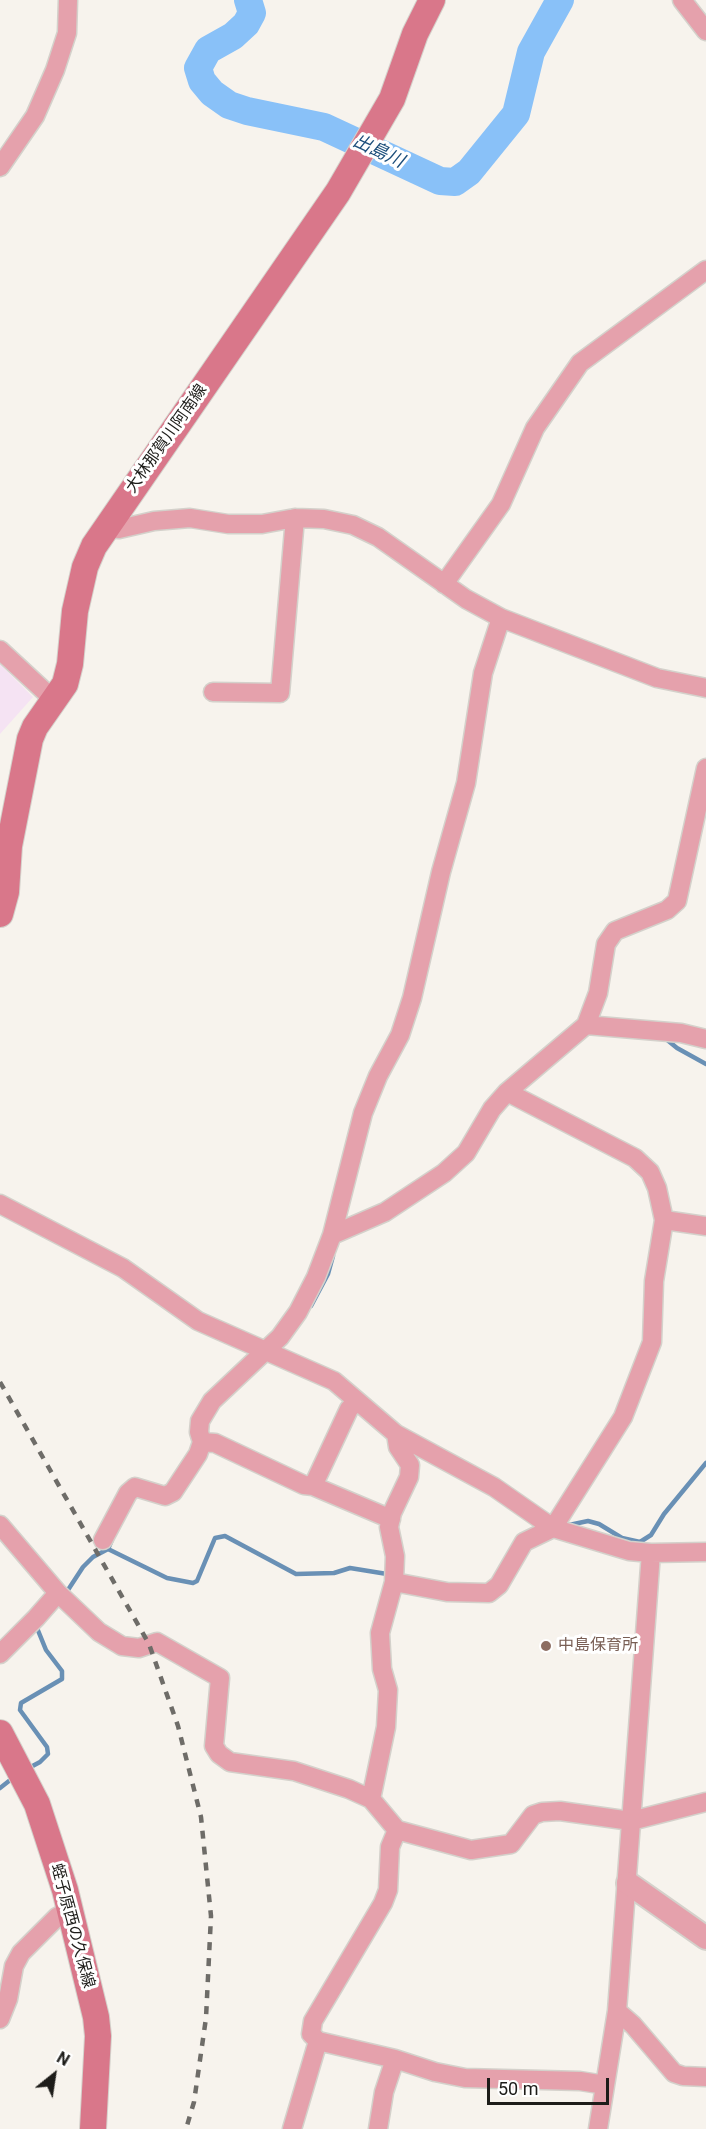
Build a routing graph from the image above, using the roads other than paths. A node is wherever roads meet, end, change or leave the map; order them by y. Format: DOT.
graph roads {
  1 [pos="68,0"];
  2 [pos="432,0"];
  3 [pos="682,0"];
  4 [pos="706,31"];
  5 [pos="0,167"];
  6 [pos="706,270"];
  7 [pos="295,518"];
  8 [pos="105,528"];
  9 [pos="444,584"];
  10 [pos="501,618"];
  11 [pos="0,650"];
  12 [pos="706,688"];
  13 [pos="213,692"];
  14 [pos="55,700"];
  15 [pos="706,768"];
  16 [pos="0,914"];
  17 [pos="586,1025"];
  18 [pos="706,1039"];
  19 [pos="511,1095"];
  20 [pos="0,1204"];
  21 [pos="664,1220"];
  22 [pos="706,1226"];
  23 [pos="332,1235"];
  24 [pos="266,1351"];
  25 [pos="357,1401"];
  26 [pos="396,1434"];
  27 [pos="208,1442"];
  28 [pos="313,1486"];
  29 [pos="391,1519"];
  30 [pos="0,1525"];
  31 [pos="553,1528"];
  32 [pos="103,1540"];
  33 [pos="706,1552"];
  34 [pos="651,1553"];
  35 [pos="394,1582"];
  36 [pos="61,1596"];
  37 [pos="0,1654"];
  38 [pos="0,1733"];
  39 [pos="371,1799"];
  40 [pos="706,1802"];
  41 [pos="631,1821"];
  42 [pos="397,1830"];
  43 [pos="628,1883"];
  44 [pos="69,1910"];
  45 [pos="706,1938"];
  46 [pos="617,2011"];
  47 [pos="0,2019"];
  48 [pos="318,2041"];
  49 [pos="395,2060"];
  50 [pos="706,2077"];
  51 [pos="605,2085"];
  52 [pos="93,2129"];
  53 [pos="292,2129"];
  54 [pos="378,2129"];
  55 [pos="598,2129"];
  1 -- 5 [label="street"];
  2 -- 8 [label="main road, 大林那賀川阿南線"];
  3 -- 4 [label="street"];
  6 -- 9 [label="street"];
  7 -- 8 [label="street"];
  7 -- 9 [label="street"];
  7 -- 13 [label="street"];
  8 -- 14 [label="main road, 大林那賀川阿南線"];
  9 -- 10 [label="street"];
  10 -- 12 [label="street"];
  10 -- 23 [label="street"];
  11 -- 14 [label="street"];
  14 -- 16 [label="main road, 大林那賀川阿南線"];
  15 -- 17 [label="street"];
  17 -- 18 [label="street"];
  17 -- 19 [label="street"];
  19 -- 21 [label="street"];
  19 -- 23 [label="street"];
  20 -- 24 [label="street"];
  21 -- 22 [label="street"];
  21 -- 31 [label="street"];
  23 -- 24 [label="street"];
  24 -- 25 [label="street"];
  24 -- 27 [label="street"];
  25 -- 26 [label="street"];
  25 -- 28 [label="street"];
  26 -- 29 [label="street"];
  26 -- 31 [label="street"];
  27 -- 28 [label="street"];
  27 -- 32 [label="street"];
  28 -- 29 [label="street"];
  29 -- 35 [label="street"];
  30 -- 36 [label="street"];
  31 -- 34 [label="street"];
  31 -- 35 [label="street"];
  33 -- 34 [label="street"];
  34 -- 41 [label="street"];
  35 -- 39 [label="street"];
  36 -- 37 [label="street"];
  36 -- 39 [label="street"];
  38 -- 44 [label="main road, 蛭子原西の久保線"];
  39 -- 42 [label="street"];
  40 -- 41 [label="street"];
  41 -- 42 [label="street"];
  41 -- 43 [label="street"];
  42 -- 48 [label="street"];
  43 -- 45 [label="street"];
  43 -- 46 [label="street"];
  44 -- 47 [label="street"];
  44 -- 52 [label="main road, 蛭子原西の久保線"];
  46 -- 50 [label="street"];
  46 -- 51 [label="street"];
  48 -- 49 [label="street"];
  48 -- 53 [label="street"];
  49 -- 51 [label="street"];
  49 -- 54 [label="street"];
  51 -- 55 [label="street"];
}
